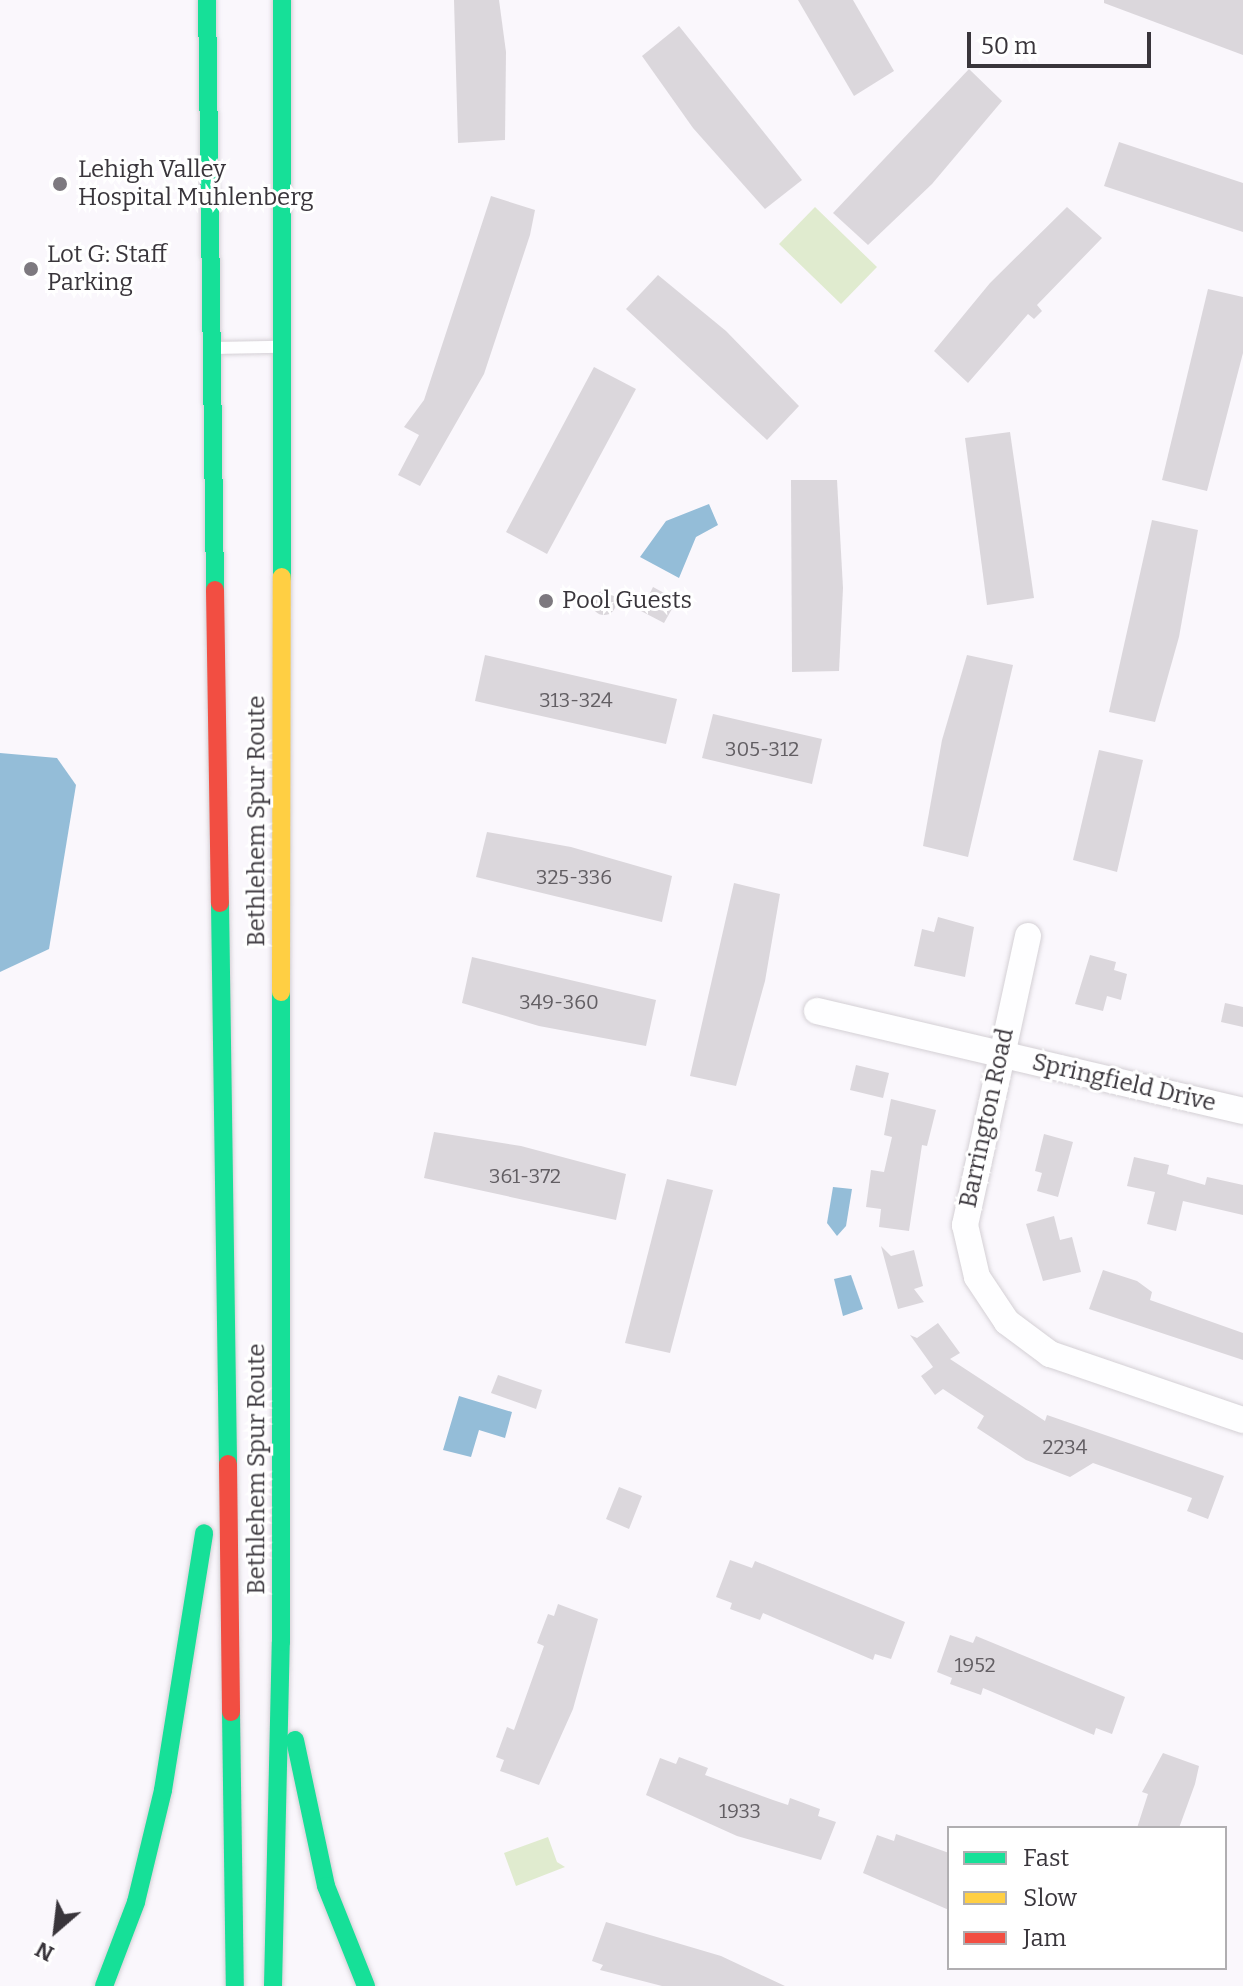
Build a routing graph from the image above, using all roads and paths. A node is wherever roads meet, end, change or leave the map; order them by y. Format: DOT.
graph roads {
  1 [pos="207,0"];
  2 [pos="282,0"];
  3 [pos="281,347"];
  4 [pos="209,348"];
  5 [pos="1028,936"];
  6 [pos="817,1011"];
  7 [pos="999,1054"];
  8 [pos="1243,1111"];
  9 [pos="222,1364"];
  10 [pos="1243,1420"];
  11 [pos="281,1642"];
  12 [pos="104,1986"];
  13 [pos="235,1986"];
  14 [pos="273,1986"];
  15 [pos="366,1986"];
  1 -- 4 [label="highway, Bethlehem Spur Route"];
  2 -- 3 [label="highway, Bethlehem Spur Route"];
  3 -- 4 [label="lane"];
  3 -- 11 [label="highway, Bethlehem Spur Route"];
  4 -- 9 [label="highway, Bethlehem Spur Route"];
  5 -- 7 [label="street, Barrington Road"];
  6 -- 7 [label="street, Springfield Drive"];
  7 -- 8 [label="street, Springfield Drive"];
  7 -- 10 [label="street, Barrington Road"];
  9 -- 12 [label="highway"];
  9 -- 13 [label="highway"];
  11 -- 14 [label="highway"];
  11 -- 15 [label="highway"];
}
